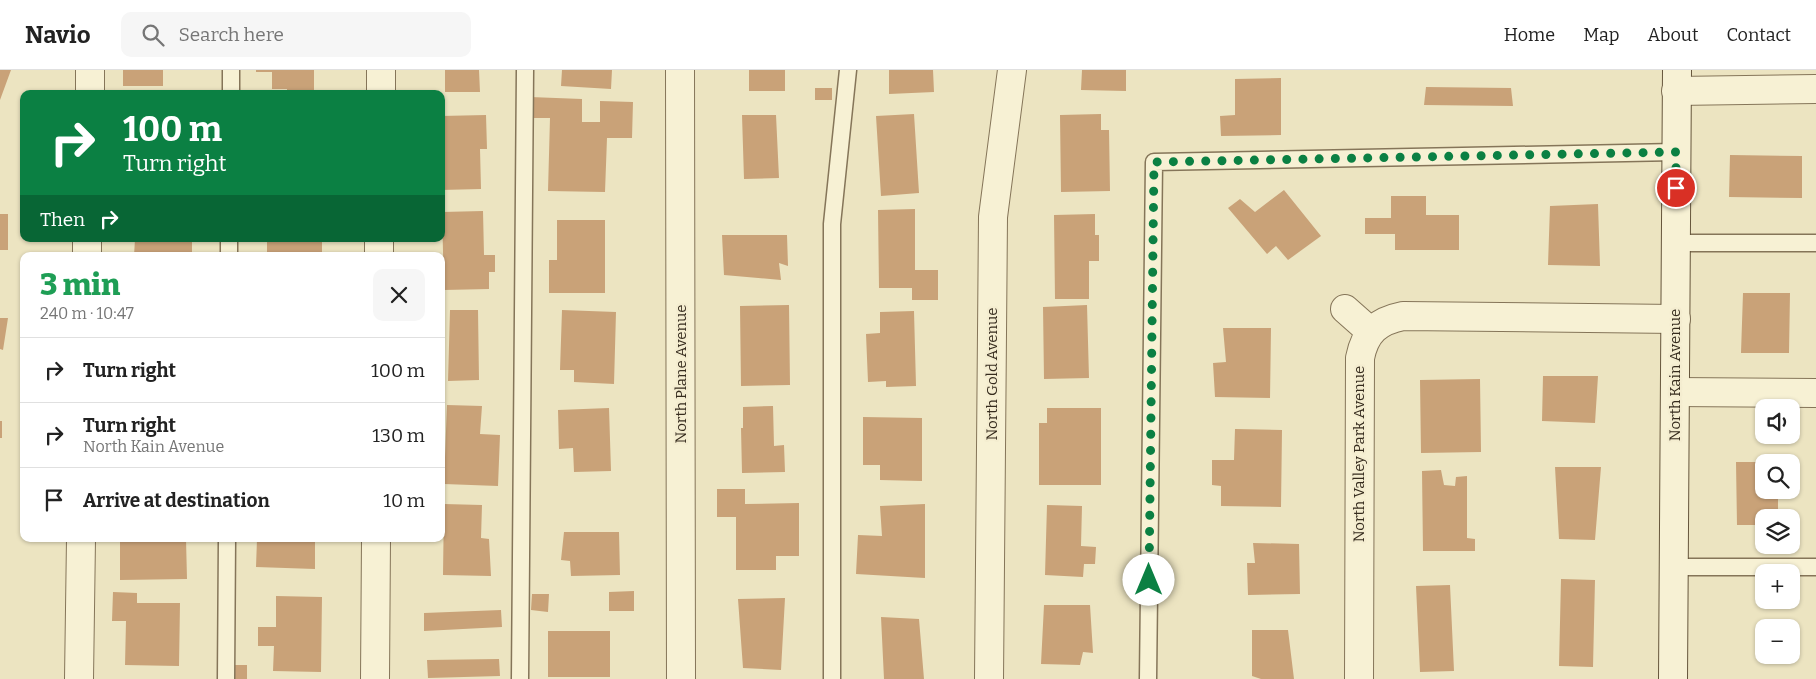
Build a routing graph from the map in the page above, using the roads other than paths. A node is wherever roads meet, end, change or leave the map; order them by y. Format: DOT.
graph roads {
  1 [pos="90,70"];
  2 [pos="231,70"];
  3 [pos="381,70"];
  4 [pos="525,70"];
  5 [pos="680,70"];
  6 [pos="848,70"];
  7 [pos="1012,70"];
  8 [pos="1676,80"];
  9 [pos="1816,89"];
  10 [pos="90,90"];
  11 [pos="231,90"];
  12 [pos="381,90"];
  13 [pos="1676,152"];
  14 [pos="1676,243"];
  15 [pos="1816,243"];
  16 [pos="1345,309"];
  17 [pos="1676,319"];
  18 [pos="1371,332"];
  19 [pos="1675,392"];
  20 [pos="1816,393"];
  21 [pos="81,542"];
  22 [pos="227,542"];
  23 [pos="376,542"];
  24 [pos="1816,566"];
  25 [pos="1674,567"];
  26 [pos="79,679"];
  27 [pos="226,679"];
  28 [pos="375,679"];
  29 [pos="520,679"];
  30 [pos="682,679"];
  31 [pos="832,679"];
  32 [pos="989,679"];
  33 [pos="1148,679"];
  34 [pos="1359,679"];
  35 [pos="1673,679"];
  1 -- 10 [label="street"];
  2 -- 11 [label="lane"];
  3 -- 12 [label="street"];
  4 -- 29 [label="lane"];
  5 -- 30 [label="street, North Plane Avenue"];
  6 -- 31 [label="lane"];
  7 -- 32 [label="street, North Gold Avenue"];
  8 -- 9 [label="street"];
  8 -- 13 [label="street, North Kain Avenue"];
  13 -- 14 [label="street, North Kain Avenue"];
  13 -- 33 [label="lane"];
  14 -- 15 [label="lane"];
  14 -- 17 [label="street, North Kain Avenue"];
  16 -- 18 [label="street"];
  17 -- 18 [label="street"];
  17 -- 19 [label="street, North Kain Avenue"];
  18 -- 34 [label="street, North Valley Park Avenue"];
  19 -- 20 [label="street"];
  19 -- 25 [label="street, North Kain Avenue"];
  21 -- 26 [label="street"];
  22 -- 27 [label="lane"];
  23 -- 28 [label="street"];
  24 -- 25 [label="lane"];
  25 -- 35 [label="street, North Kain Avenue"];
}
